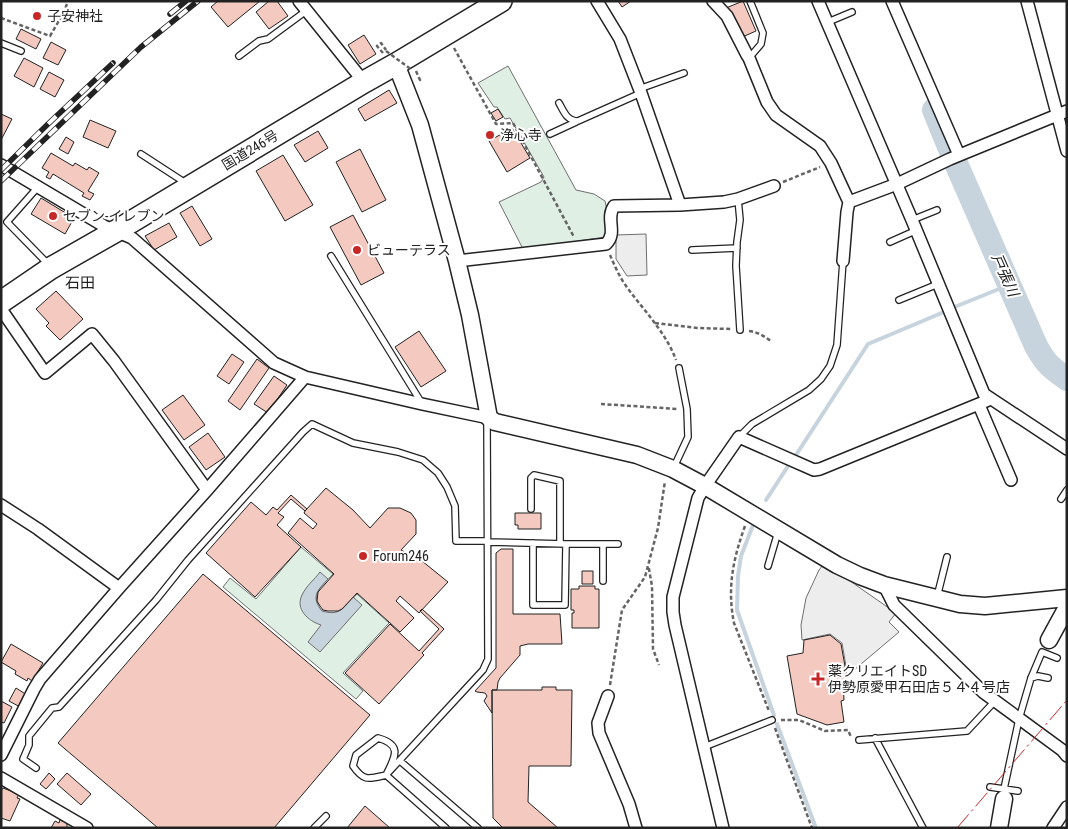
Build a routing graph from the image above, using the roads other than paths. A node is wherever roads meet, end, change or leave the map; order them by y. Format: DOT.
graph roads {
  1 [pos="299,1"];
  2 [pos="501,1"];
  3 [pos="597,1"];
  4 [pos="714,1"];
  5 [pos="750,1"];
  6 [pos="818,1"];
  7 [pos="892,1"];
  8 [pos="1027,1"];
  9 [pos="306,11"];
  10 [pos="852,12"];
  11 [pos="828,22"];
  12 [pos="1,43"];
  13 [pos="21,51"];
  14 [pos="239,56"];
  15 [pos="749,58"];
  16 [pos="395,61"];
  17 [pos="684,73"];
  18 [pos="364,82"];
  19 [pos="640,91"];
  20 [pos="559,103"];
  21 [pos="1062,113"];
  22 [pos="578,121"];
  23 [pos="550,134"];
  24 [pos="1067,151"];
  25 [pos="141,154"];
  26 [pos="955,157"];
  27 [pos="1,165"];
  28 [pos="896,184"];
  29 [pos="774,186"];
  30 [pos="38,187"];
  31 [pos="186,189"];
  32 [pos="738,199"];
  33 [pos="849,202"];
  34 [pos="680,205"];
  35 [pos="937,210"];
  36 [pos="914,225"];
  37 [pos="116,231"];
  38 [pos="890,242"];
  39 [pos="737,248"];
  40 [pos="692,250"];
  41 [pos="331,256"];
  42 [pos="458,261"];
  43 [pos="843,262"];
  44 [pos="51,268"];
  45 [pos="939,284"];
  46 [pos="899,300"];
  47 [pos="1,302"];
  48 [pos="1,308"];
  49 [pos="740,330"];
  50 [pos="679,368"];
  51 [pos="305,377"];
  52 [pos="991,398"];
  53 [pos="422,404"];
  54 [pos="978,405"];
  55 [pos="488,418"];
  56 [pos="739,436"];
  57 [pos="1067,449"];
  58 [pos="670,467"];
  59 [pos="1011,480"];
  60 [pos="705,486"];
  61 [pos="207,490"];
  62 [pos="1067,490"];
  63 [pos="1061,499"];
  64 [pos="1,505"];
  65 [pos="531,508"];
  66 [pos="778,530"];
  67 [pos="487,542"];
  68 [pos="533,543"];
  69 [pos="563,544"];
  70 [pos="603,544"];
  71 [pos="618,544"];
  72 [pos="946,557"];
  73 [pos="768,566"];
  74 [pos="603,581"];
  75 [pos="884,585"];
  76 [pos="119,588"];
  77 [pos="1067,598"];
  78 [pos="937,599"];
  79 [pos="1067,607"];
  80 [pos="1049,640"];
  81 [pos="1057,658"];
  82 [pos="1031,678"];
  83 [pos="1048,678"];
  84 [pos="608,696"];
  85 [pos="994,701"];
  86 [pos="1019,719"];
  87 [pos="772,720"];
  88 [pos="875,738"];
  89 [pos="859,740"];
  90 [pos="704,747"];
  91 [pos="1,755"];
  92 [pos="1067,756"];
  93 [pos="400,761"];
  94 [pos="36,768"];
  95 [pos="386,775"];
  96 [pos="1,778"];
  97 [pos="990,786"];
  98 [pos="1009,793"];
  99 [pos="1067,807"];
  100 [pos="326,816"];
  101 [pos="87,828"];
  102 [pos="314,828"];
  103 [pos="446,828"];
  104 [pos="478,828"];
  105 [pos="636,828"];
  106 [pos="723,828"];
  107 [pos="924,828"];
  108 [pos="999,828"];
  109 [pos="1053,828"];
  1 -- 9 [label="street"];
  2 -- 16 [label="highway, 国道246号"];
  3 -- 19 [label="street"];
  4 -- 15 [label="street"];
  5 -- 15 [label="lane"];
  6 -- 11 [label="street"];
  7 -- 26 [label="street"];
  8 -- 21 [label="street"];
  9 -- 14 [label="lane"];
  9 -- 18 [label="street"];
  10 -- 11 [label="lane"];
  11 -- 28 [label="street"];
  12 -- 13 [label="lane"];
  15 -- 33 [label="street"];
  16 -- 18 [label="highway, 国道246号"];
  16 -- 42 [label="street"];
  17 -- 19 [label="lane"];
  18 -- 31 [label="highway, 国道246号"];
  19 -- 22 [label="lane"];
  19 -- 34 [label="street"];
  20 -- 22 [label="lane"];
  21 -- 24 [label="street"];
  21 -- 26 [label="street"];
  22 -- 23 [label="lane"];
  25 -- 31 [label="lane"];
  26 -- 28 [label="street"];
  27 -- 30 [label="street"];
  28 -- 33 [label="street"];
  28 -- 36 [label="street"];
  29 -- 32 [label="street"];
  30 -- 37 [label="street"];
  30 -- 44 [label="lane"];
  31 -- 37 [label="highway, 国道246号"];
  32 -- 34 [label="street"];
  32 -- 39 [label="lane"];
  33 -- 43 [label="street"];
  34 -- 42 [label="street"];
  35 -- 36 [label="lane"];
  36 -- 38 [label="lane"];
  36 -- 45 [label="street"];
  37 -- 44 [label="highway, 国道246号"];
  37 -- 51 [label="street"];
  39 -- 40 [label="lane"];
  39 -- 49 [label="lane"];
  41 -- 53 [label="lane"];
  42 -- 55 [label="street"];
  43 -- 56 [label="lane"];
  44 -- 47 [label="highway, 国道246号"];
  45 -- 46 [label="lane"];
  45 -- 52 [label="street"];
  48 -- 61 [label="street"];
  50 -- 58 [label="lane"];
  51 -- 53 [label="street"];
  51 -- 61 [label="street"];
  52 -- 54 [label="street"];
  52 -- 57 [label="street"];
  53 -- 55 [label="street"];
  54 -- 56 [label="street"];
  54 -- 59 [label="street"];
  55 -- 58 [label="street"];
  55 -- 67 [label="lane"];
  56 -- 60 [label="street"];
  58 -- 60 [label="street"];
  60 -- 66 [label="street"];
  60 -- 90 [label="street"];
  61 -- 76 [label="street"];
  62 -- 63 [label="lane"];
  64 -- 76 [label="street"];
  65 -- 69 [label="lane"];
  66 -- 73 [label="lane"];
  66 -- 75 [label="street"];
  67 -- 68 [label="lane"];
  67 -- 93 [label="lane"];
  67 -- 94 [label="lane"];
  68 -- 69 [label="lane"];
  68 -- 69 [label="lane"];
  69 -- 70 [label="lane"];
  70 -- 71 [label="lane"];
  70 -- 74 [label="lane"];
  72 -- 78 [label="lane"];
  75 -- 78 [label="street"];
  75 -- 85 [label="street"];
  76 -- 91 [label="street"];
  77 -- 78 [label="street"];
  79 -- 80 [label="street"];
  81 -- 82 [label="lane"];
  82 -- 83 [label="lane"];
  82 -- 86 [label="lane"];
  84 -- 105 [label="street"];
  85 -- 86 [label="street"];
  85 -- 88 [label="lane"];
  86 -- 92 [label="street"];
  86 -- 98 [label="lane"];
  87 -- 90 [label="lane"];
  88 -- 89 [label="lane"];
  88 -- 107 [label="lane"];
  90 -- 106 [label="street"];
  93 -- 95 [label="lane"];
  93 -- 104 [label="lane"];
  95 -- 95 [label="lane"];
  95 -- 103 [label="lane"];
  96 -- 101 [label="street"];
  97 -- 98 [label="lane"];
  98 -- 108 [label="street"];
  99 -- 109 [label="street"];
  100 -- 102 [label="lane"];
}
